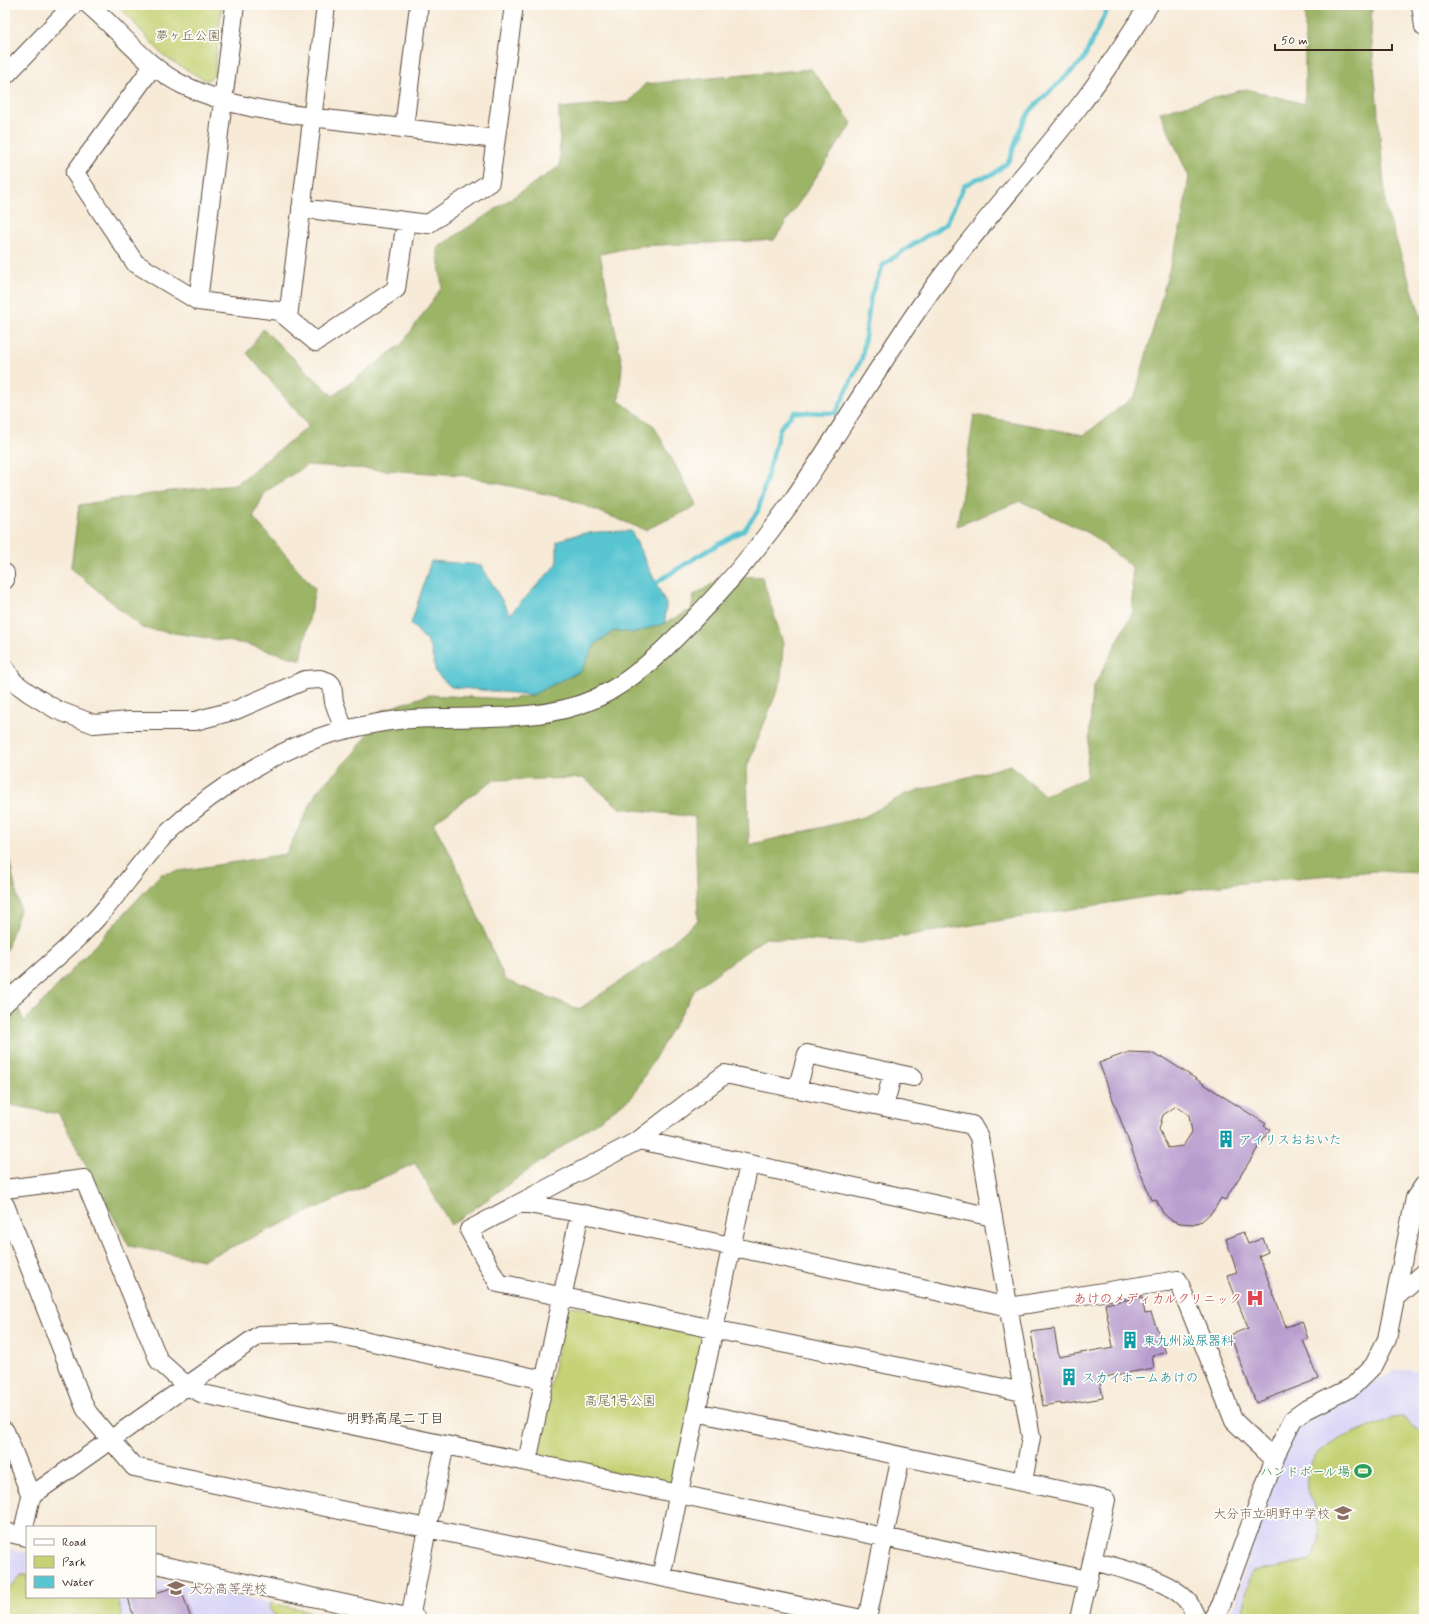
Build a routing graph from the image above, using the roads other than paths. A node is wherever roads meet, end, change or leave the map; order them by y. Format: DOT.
graph roads {
  1 [pos="73,5"];
  2 [pos="89,5"];
  3 [pos="235,5"];
  4 [pos="326,5"];
  5 [pos="419,5"];
  6 [pos="514,5"];
  7 [pos="1149,5"];
  8 [pos="153,66"];
  9 [pos="5,76"];
  10 [pos="223,100"];
  11 [pos="312,117"];
  12 [pos="404,128"];
  13 [pos="496,139"];
  14 [pos="301,208"];
  15 [pos="406,221"];
  16 [pos="198,301"];
  17 [pos="288,318"];
  18 [pos="5,574"];
  19 [pos="5,580"];
  20 [pos="5,668"];
  21 [pos="344,730"];
  22 [pos="5,1003"];
  23 [pos="893,1072"];
  24 [pos="914,1077"];
  25 [pos="797,1089"];
  26 [pos="884,1107"];
  27 [pos="639,1140"];
  28 [pos="749,1164"];
  29 [pos="1424,1185"];
  30 [pos="5,1189"];
  31 [pos="522,1203"];
  32 [pos="5,1205"];
  33 [pos="580,1213"];
  34 [pos="993,1217"];
  35 [pos="731,1246"];
  36 [pos="1424,1272"];
  37 [pos="562,1297"];
  38 [pos="1396,1297"];
  39 [pos="1009,1307"];
  40 [pos="713,1329"];
  41 [pos="544,1380"];
  42 [pos="188,1386"];
  43 [pos="1023,1392"];
  44 [pos="696,1412"];
  45 [pos="6,1435"];
  46 [pos="111,1440"];
  47 [pos="445,1445"];
  48 [pos="901,1456"];
  49 [pos="1274,1459"];
  50 [pos="526,1462"];
  51 [pos="1023,1482"];
  52 [pos="678,1494"];
  53 [pos="31,1496"];
  54 [pos="427,1528"];
  55 [pos="18,1535"];
  56 [pos="885,1537"];
  57 [pos="1093,1561"];
  58 [pos="156,1564"];
  59 [pos="661,1577"];
  60 [pos="1088,1580"];
  61 [pos="413,1618"];
  62 [pos="862,1619"];
  63 [pos="867,1619"];
  64 [pos="1079,1619"];
  65 [pos="1197,1619"];
  66 [pos="1212,1619"];
  1 -- 9 [label="street"];
  2 -- 8 [label="street"];
  3 -- 10 [label="street"];
  4 -- 11 [label="street"];
  5 -- 12 [label="street"];
  6 -- 13 [label="street"];
  7 -- 21 [label="street"];
  8 -- 10 [label="street"];
  8 -- 16 [label="street"];
  10 -- 11 [label="street"];
  10 -- 16 [label="street"];
  11 -- 12 [label="street"];
  11 -- 14 [label="street"];
  12 -- 13 [label="street"];
  13 -- 15 [label="street"];
  14 -- 15 [label="street"];
  14 -- 17 [label="street"];
  15 -- 17 [label="street"];
  16 -- 17 [label="street"];
  18 -- 19 [label="street"];
  20 -- 21 [label="street"];
  21 -- 22 [label="street"];
  23 -- 24 [label="street"];
  23 -- 25 [label="street"];
  23 -- 26 [label="street"];
  25 -- 26 [label="street"];
  25 -- 27 [label="street"];
  26 -- 34 [label="street"];
  27 -- 28 [label="street"];
  27 -- 31 [label="street"];
  28 -- 34 [label="street"];
  28 -- 35 [label="street"];
  29 -- 38 [label="street"];
  30 -- 42 [label="street"];
  31 -- 33 [label="street"];
  31 -- 37 [label="street"];
  32 -- 46 [label="street"];
  33 -- 35 [label="street"];
  33 -- 37 [label="street"];
  34 -- 39 [label="street"];
  35 -- 39 [label="street"];
  35 -- 40 [label="street"];
  36 -- 38 [label="street"];
  37 -- 40 [label="street"];
  37 -- 41 [label="street"];
  38 -- 49 [label="street"];
  39 -- 43 [label="street"];
  39 -- 49 [label="street"];
  40 -- 43 [label="street"];
  40 -- 44 [label="street"];
  41 -- 42 [label="street"];
  41 -- 50 [label="street"];
  42 -- 46 [label="street"];
  42 -- 47 [label="street"];
  43 -- 51 [label="street"];
  44 -- 48 [label="street"];
  44 -- 52 [label="street"];
  45 -- 53 [label="street"];
  46 -- 53 [label="street"];
  46 -- 54 [label="street"];
  47 -- 50 [label="street"];
  47 -- 54 [label="street"];
  48 -- 51 [label="street"];
  48 -- 56 [label="street"];
  49 -- 66 [label="street"];
  50 -- 52 [label="street"];
  51 -- 57 [label="street"];
  52 -- 56 [label="street"];
  52 -- 59 [label="street"];
  53 -- 55 [label="street"];
  54 -- 59 [label="street"];
  54 -- 61 [label="street"];
  56 -- 60 [label="street"];
  56 -- 63 [label="street"];
  57 -- 60 [label="street"];
  57 -- 65 [label="street"];
  58 -- 61 [label="street"];
  59 -- 62 [label="street"];
  60 -- 64 [label="street"];
}
